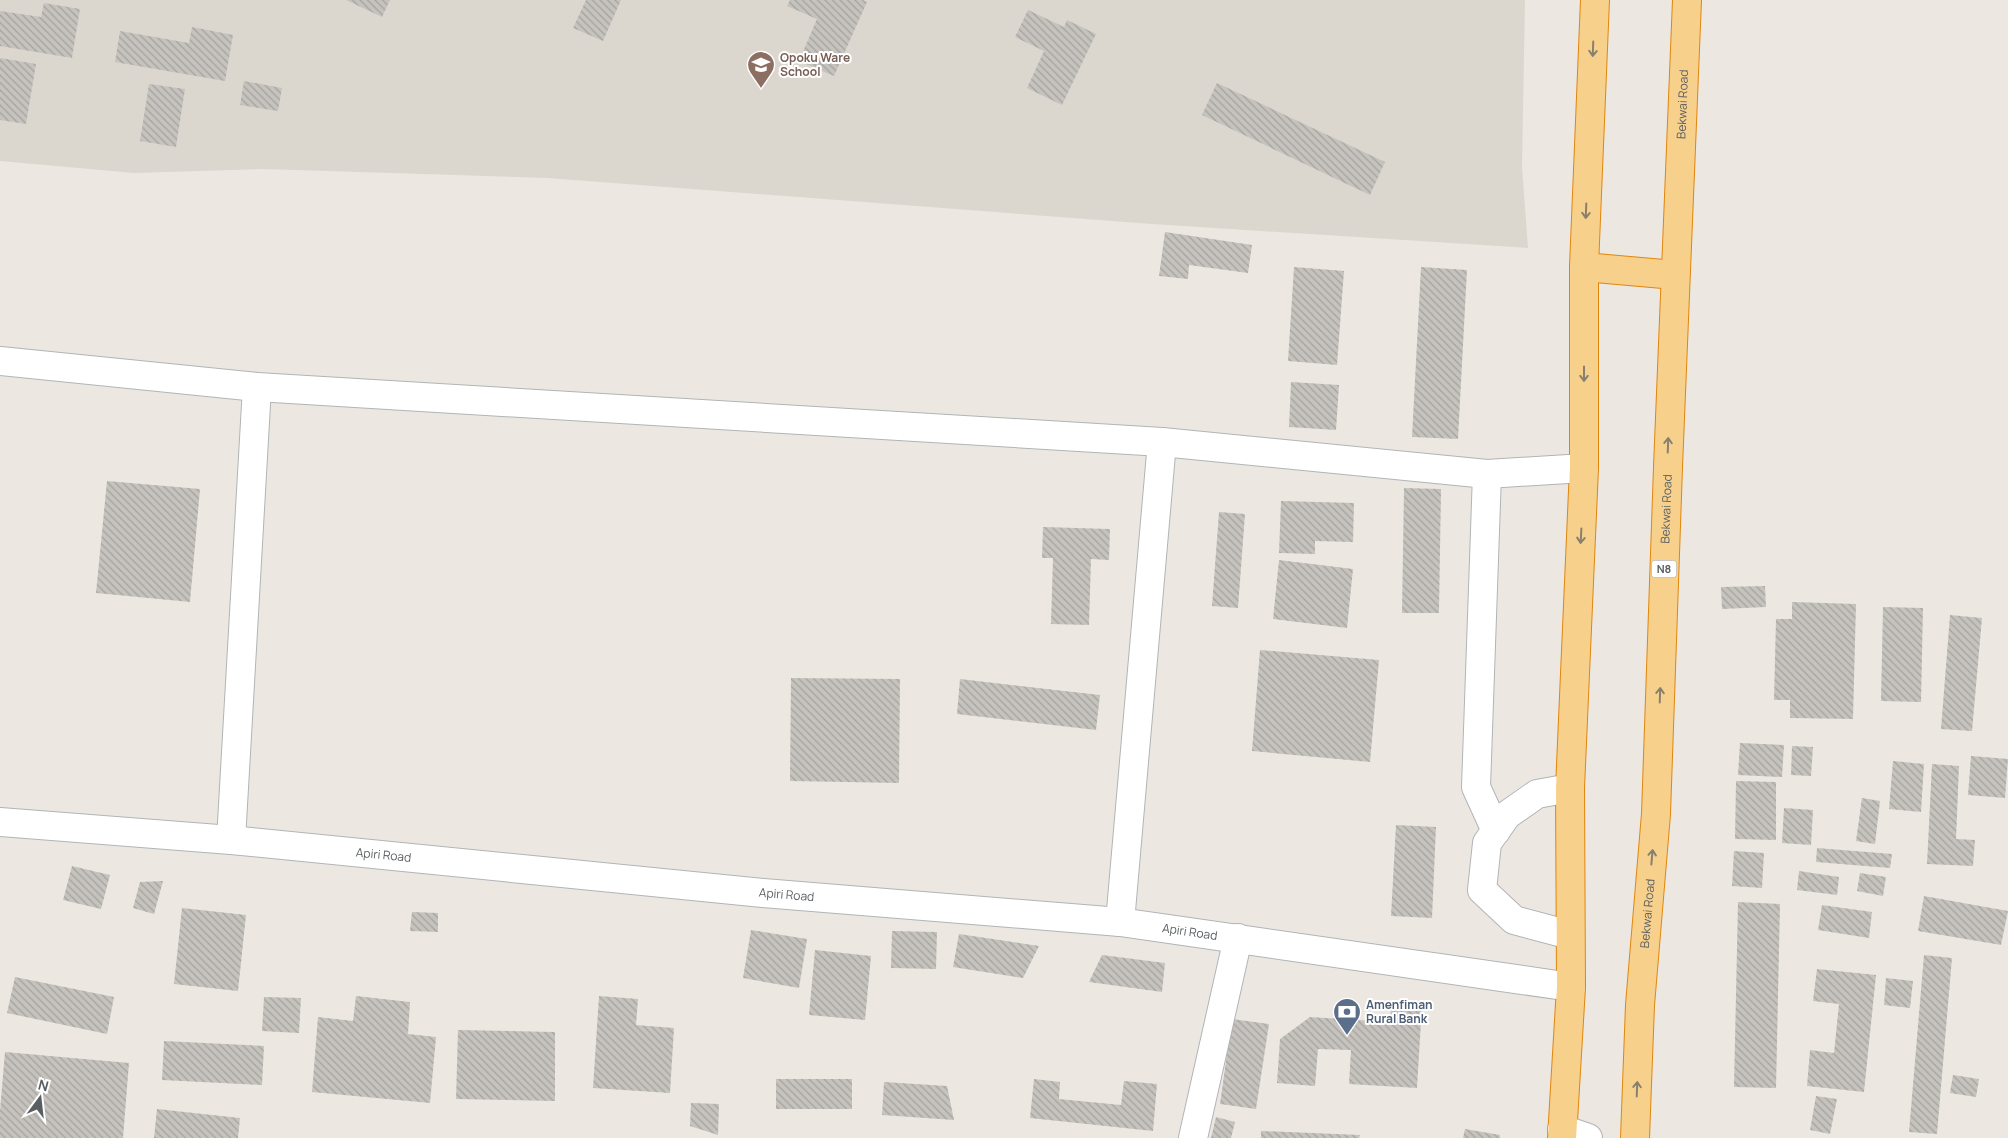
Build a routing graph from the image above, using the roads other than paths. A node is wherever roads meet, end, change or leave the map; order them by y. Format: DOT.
graph roads {
  1 [pos="1595,0"];
  2 [pos="1687,0"];
  3 [pos="1584,267"];
  4 [pos="1675,275"];
  5 [pos="0,361"];
  6 [pos="257,387"];
  7 [pos="1162,442"];
  8 [pos="1584,468"];
  9 [pos="1487,474"];
  10 [pos="1570,788"];
  11 [pos="0,822"];
  12 [pos="1496,831"];
  13 [pos="232,840"];
  14 [pos="1120,922"];
  15 [pos="1570,935"];
  16 [pos="1238,938"];
  17 [pos="1571,987"];
  18 [pos="1562,1134"];
  19 [pos="1193,1138"];
  20 [pos="1588,1138"];
  21 [pos="1635,1138"];
  1 -- 3 [label="highway, one-way"];
  2 -- 4 [label="highway, Bekwai Road / N8"];
  3 -- 4 [label="highway"];
  3 -- 8 [label="highway, one-way"];
  21 -- 4 [label="highway, Bekwai Road / N8, one-way"];
  5 -- 6 [label="street"];
  6 -- 7 [label="street"];
  6 -- 13 [label="street"];
  7 -- 9 [label="street"];
  7 -- 14 [label="street"];
  8 -- 9 [label="street"];
  8 -- 10 [label="highway, one-way"];
  9 -- 12 [label="street"];
  10 -- 12 [label="street"];
  10 -- 15 [label="highway"];
  11 -- 13 [label="street, Apiri Road"];
  12 -- 15 [label="street"];
  13 -- 14 [label="street, Apiri Road"];
  14 -- 16 [label="street, Apiri Road"];
  15 -- 17 [label="highway"];
  16 -- 17 [label="street, Apiri Road"];
  16 -- 19 [label="street"];
  17 -- 18 [label="highway"];
  18 -- 20 [label="street"];
}
